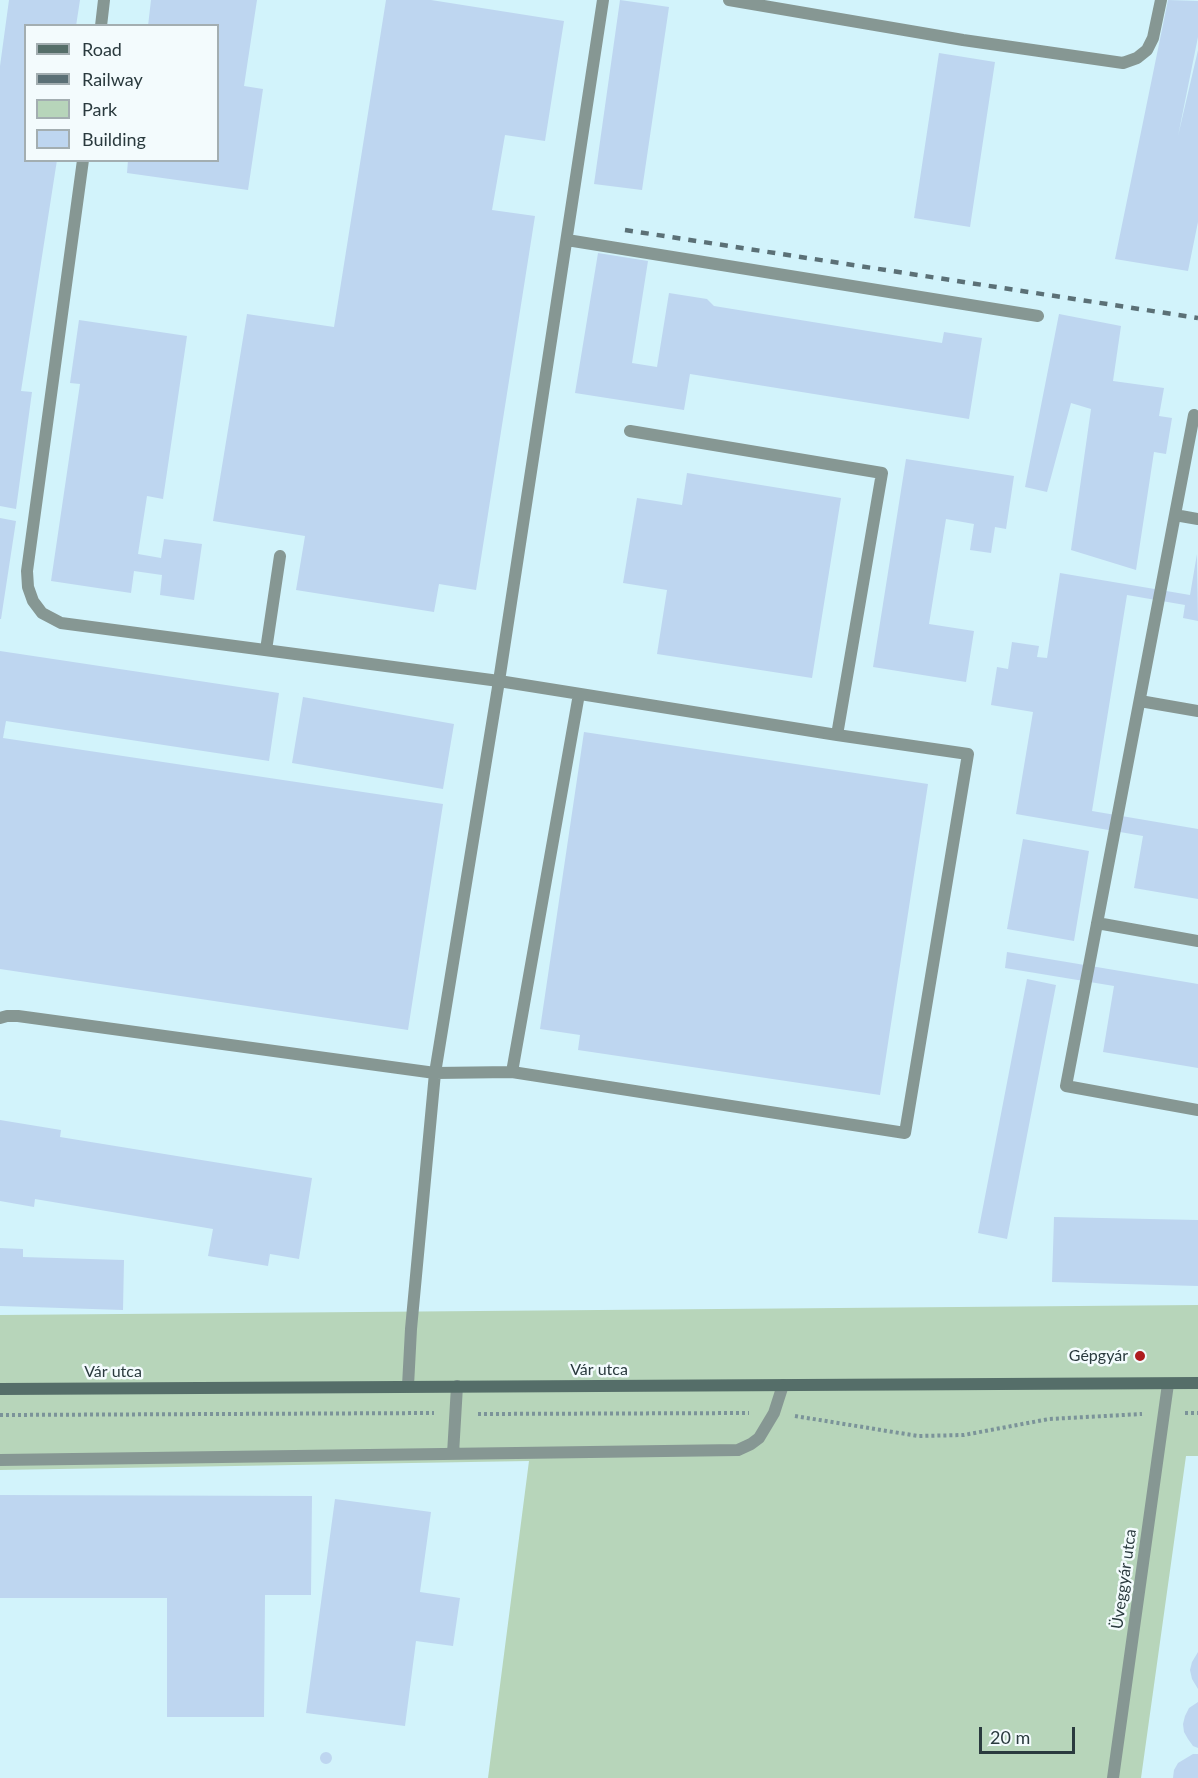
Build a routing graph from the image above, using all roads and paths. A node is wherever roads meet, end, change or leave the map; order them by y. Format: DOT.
graph roads {
  1 [pos="105,0"];
  2 [pos="729,0"];
  3 [pos="1161,0"];
  4 [pos="599,1"];
  5 [pos="101,24"];
  6 [pos="83,162"];
  7 [pos="567,240"];
  8 [pos="1038,316"];
  9 [pos="1194,415"];
  10 [pos="630,431"];
  11 [pos="1175,515"];
  12 [pos="1198,519"];
  13 [pos="280,556"];
  14 [pos="266,650"];
  15 [pos="498,681"];
  16 [pos="579,694"];
  17 [pos="1140,701"];
  18 [pos="1198,711"];
  19 [pos="837,735"];
  20 [pos="1098,923"];
  21 [pos="1198,941"];
  22 [pos="0,1018"];
  23 [pos="512,1072"];
  24 [pos="435,1073"];
  25 [pos="1198,1110"];
  26 [pos="1198,1383"];
  27 [pos="1168,1384"];
  28 [pos="783,1385"];
  29 [pos="408,1386"];
  30 [pos="457,1386"];
  31 [pos="0,1389"];
  32 [pos="456,1413"];
  33 [pos="774,1413"];
  34 [pos="1164,1413"];
  35 [pos="1198,1413"];
  36 [pos="0,1415"];
  37 [pos="453,1454"];
  38 [pos="0,1460"];
  39 [pos="1113,1778"];
  1 -- 5 [label="street"];
  2 -- 3 [label="street"];
  4 -- 7 [label="street"];
  6 -- 14 [label="street"];
  7 -- 8 [label="street"];
  7 -- 15 [label="street"];
  9 -- 11 [label="street"];
  10 -- 19 [label="street"];
  11 -- 12 [label="street"];
  11 -- 17 [label="street"];
  13 -- 14 [label="street"];
  14 -- 15 [label="street"];
  15 -- 16 [label="street"];
  15 -- 24 [label="street"];
  16 -- 19 [label="street"];
  16 -- 23 [label="street"];
  17 -- 18 [label="street"];
  17 -- 20 [label="street"];
  19 -- 23 [label="street"];
  20 -- 21 [label="street"];
  20 -- 25 [label="street"];
  22 -- 24 [label="street"];
  23 -- 24 [label="street"];
  24 -- 29 [label="street"];
  26 -- 27 [label="main road, Vár utca"];
  27 -- 28 [label="main road, Vár utca"];
  27 -- 34 [label="street, Üveggyár utca"];
  28 -- 30 [label="main road, Vár utca"];
  28 -- 33 [label="street"];
  29 -- 30 [label="main road, Vár utca"];
  29 -- 31 [label="main road, Vár utca"];
  30 -- 32 [label="street"];
  32 -- 33 [label="path"];
  32 -- 36 [label="path"];
  32 -- 37 [label="street"];
  33 -- 34 [label="path"];
  33 -- 37 [label="street"];
  34 -- 35 [label="path"];
  34 -- 39 [label="street, Üveggyár utca"];
  37 -- 38 [label="street"];
}
